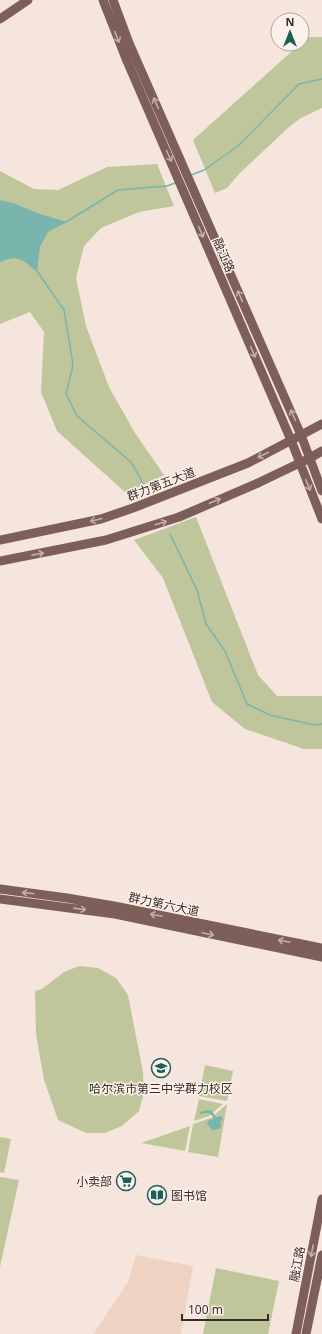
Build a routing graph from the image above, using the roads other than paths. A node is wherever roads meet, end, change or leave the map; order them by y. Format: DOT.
graph roads {
  1 [pos="28,0"];
  2 [pos="106,2"];
  3 [pos="0,19"];
  4 [pos="322,424"];
  5 [pos="301,435"];
  6 [pos="290,440"];
  7 [pos="322,451"];
  8 [pos="310,458"];
  9 [pos="300,463"];
  10 [pos="322,491"];
  11 [pos="322,519"];
  12 [pos="0,540"];
  13 [pos="0,561"];
  14 [pos="0,889"];
  15 [pos="0,898"];
  16 [pos="322,948"];
  17 [pos="322,957"];
  18 [pos="322,1199"];
  19 [pos="322,1255"];
  20 [pos="296,1334"];
  21 [pos="306,1334"];
  1 -- 3 [label="main road"];
  5 -- 2 [label="main road, 融江路, one-way"];
  2 -- 6 [label="main road, 融江路, one-way"];
  4 -- 5 [label="main road, 群力第五大道"];
  5 -- 6 [label="main road, 群力第五大道"];
  5 -- 8 [label="main road, 融江路"];
  6 -- 9 [label="main road, 融江路"];
  6 -- 12 [label="main road, 群力第五大道, one-way"];
  7 -- 8 [label="main road"];
  8 -- 9 [label="main road"];
  8 -- 10 [label="main road, 融江路"];
  9 -- 11 [label="main road, 融江路, one-way"];
  13 -- 9 [label="main road, one-way"];
  16 -- 14 [label="main road, 群力第六大道, one-way"];
  15 -- 17 [label="main road, 群力第六大道, one-way"];
  18 -- 20 [label="main road, 融江路, one-way"];
  19 -- 21 [label="main road, 融江路"];
}
